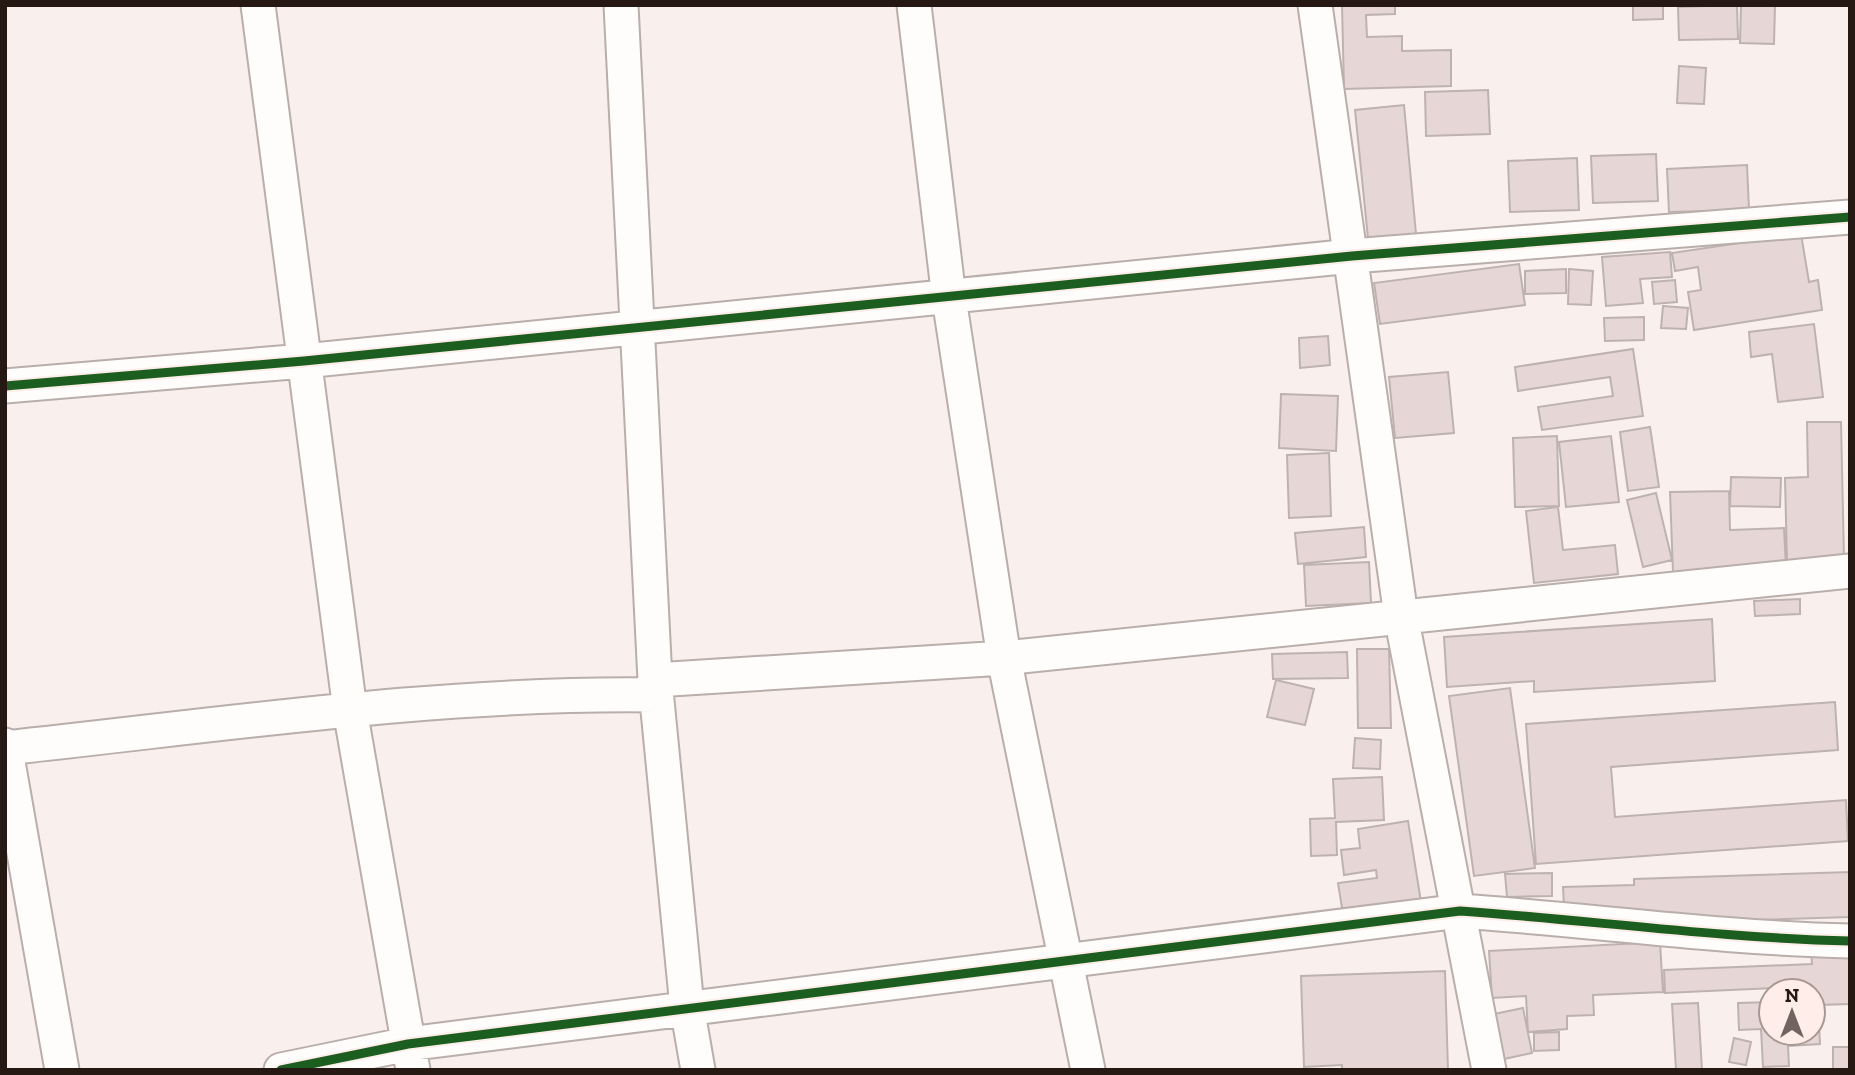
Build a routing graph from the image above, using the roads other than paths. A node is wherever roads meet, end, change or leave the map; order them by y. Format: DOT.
graph roads {
  1 [pos="258,5"];
  2 [pos="621,5"];
  3 [pos="914,5"];
  4 [pos="1315,5"];
  5 [pos="1850,217"];
  6 [pos="1352,256"];
  7 [pos="949,298"];
  8 [pos="635,328"];
  9 [pos="304,361"];
  10 [pos="5,386"];
  11 [pos="1850,571"];
  12 [pos="1401,616"];
  13 [pos="1004,658"];
  14 [pos="656,687"];
  15 [pos="350,710"];
  16 [pos="5,747"];
  17 [pos="1460,911"];
  18 [pos="1850,941"];
  19 [pos="1066,961"];
  20 [pos="687,1007"];
  21 [pos="411,1057"];
  22 [pos="62,1070"];
  23 [pos="281,1070"];
  24 [pos="698,1070"];
  25 [pos="1088,1070"];
  26 [pos="1489,1070"];
  1 -- 9 [label="street"];
  2 -- 8 [label="street"];
  3 -- 7 [label="street"];
  4 -- 6 [label="street"];
  5 -- 6 [label="street"];
  6 -- 7 [label="street"];
  6 -- 12 [label="street"];
  7 -- 8 [label="street"];
  7 -- 13 [label="street"];
  8 -- 9 [label="street"];
  8 -- 14 [label="street"];
  9 -- 10 [label="street"];
  9 -- 15 [label="street"];
  11 -- 12 [label="street"];
  12 -- 13 [label="street"];
  12 -- 17 [label="street"];
  13 -- 14 [label="street"];
  13 -- 19 [label="street"];
  14 -- 15 [label="street"];
  14 -- 20 [label="street"];
  15 -- 16 [label="street"];
  15 -- 21 [label="street"];
  16 -- 22 [label="street"];
  17 -- 18 [label="street"];
  17 -- 19 [label="street"];
  17 -- 26 [label="street"];
  19 -- 20 [label="street"];
  19 -- 25 [label="street"];
  20 -- 21 [label="street"];
  20 -- 24 [label="street"];
  21 -- 23 [label="street"];
}
